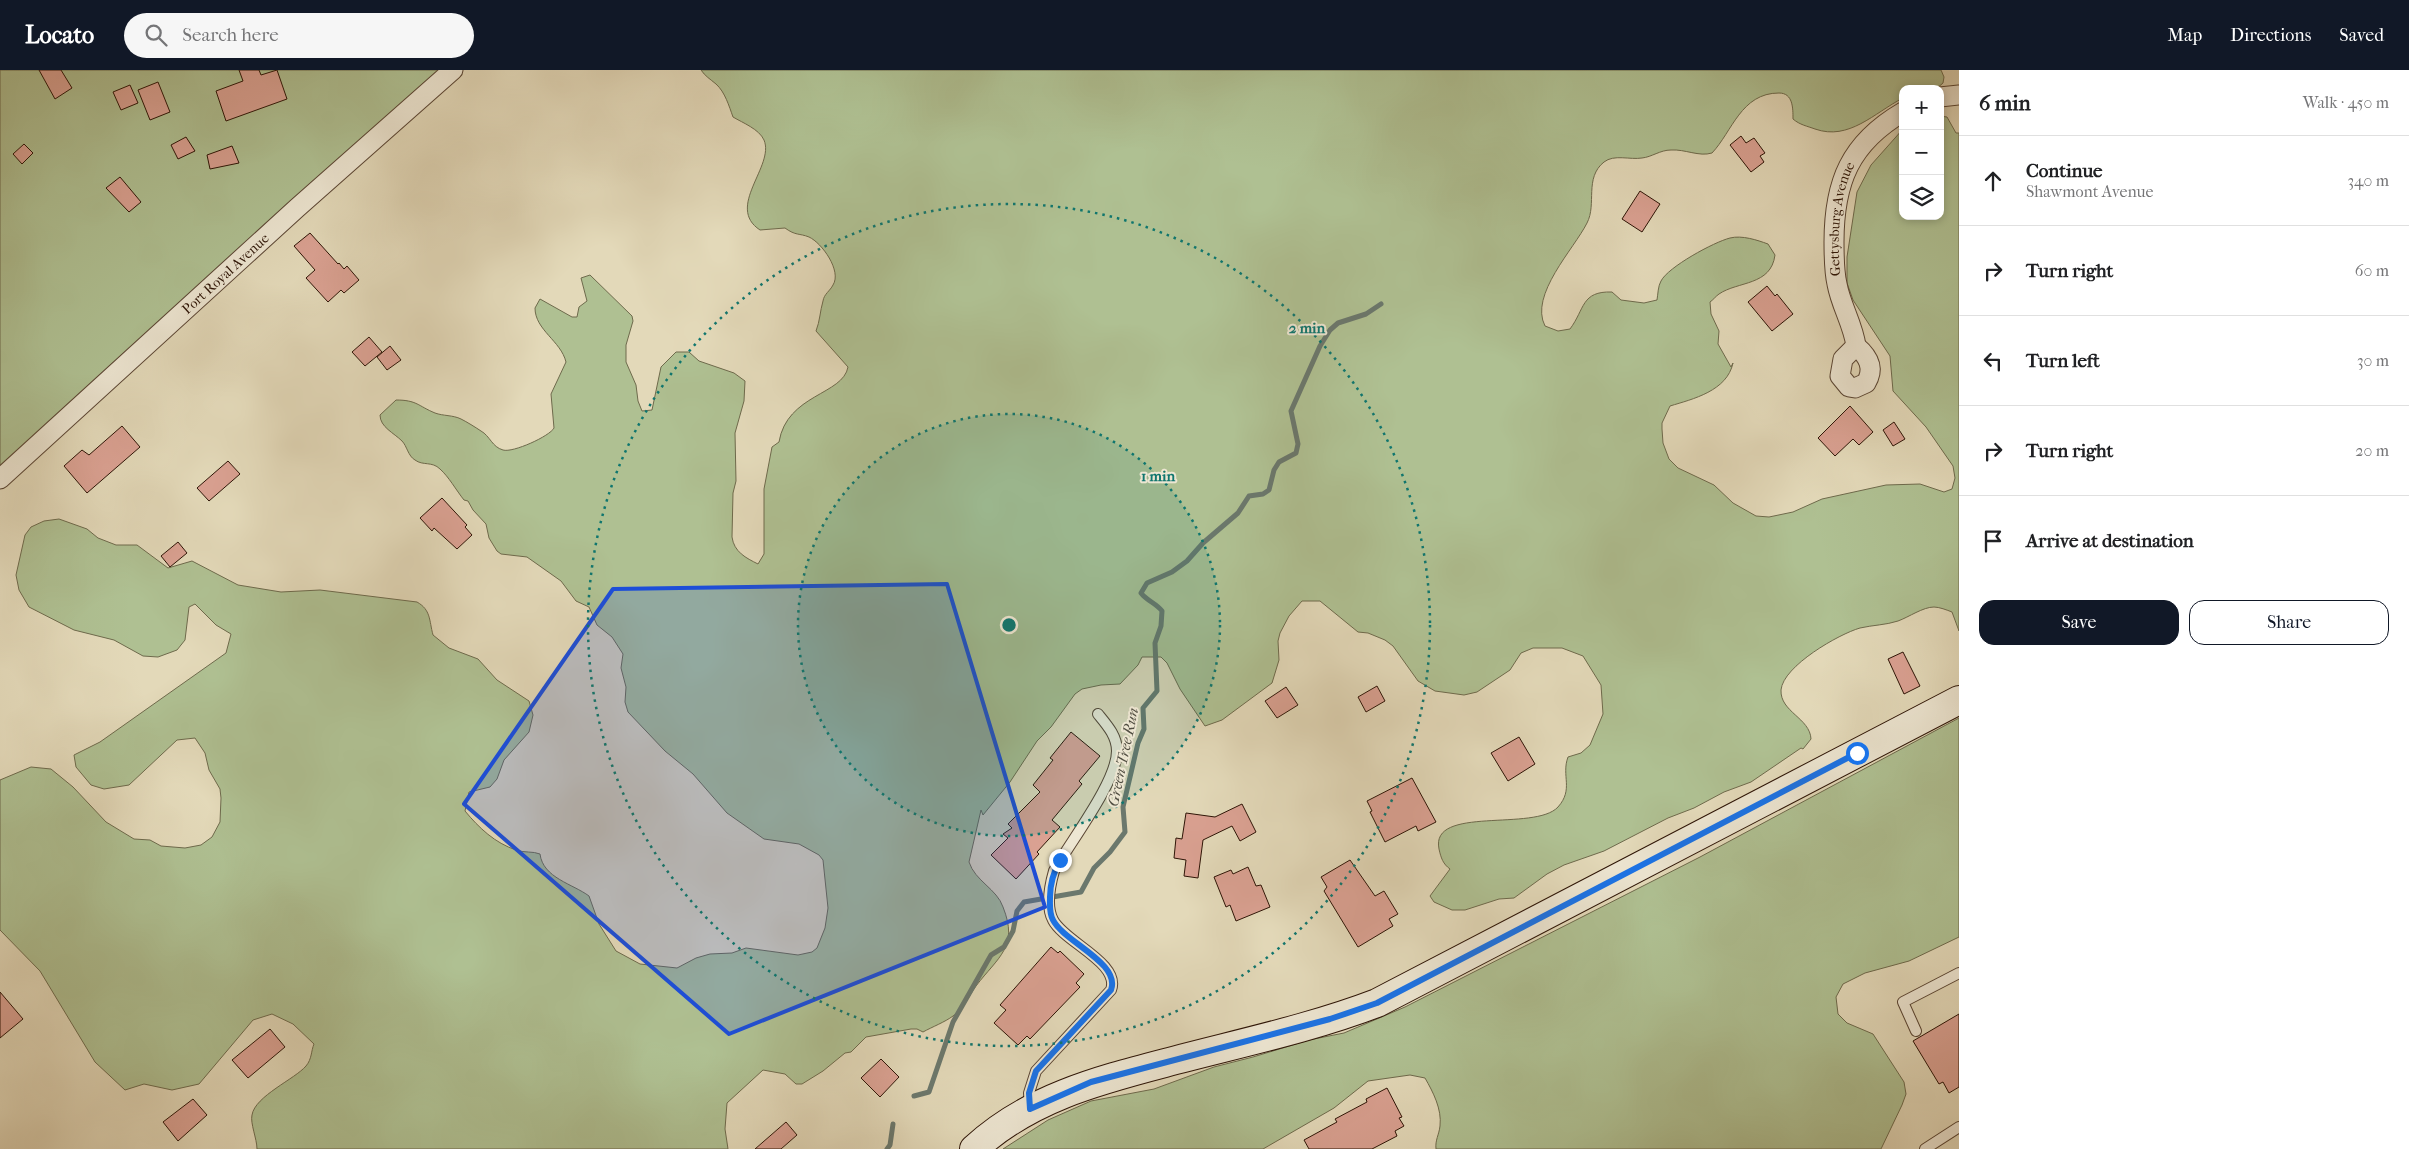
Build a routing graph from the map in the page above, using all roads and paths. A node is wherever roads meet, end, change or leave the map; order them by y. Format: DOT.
graph roads {
  1 [pos="453,70"];
  2 [pos="1959,95"];
  3 [pos="1944,97"];
  4 [pos="1899,115"];
  5 [pos="1856,346"];
  6 [pos="0,479"];
  7 [pos="1959,700"];
  8 [pos="1098,714"];
  9 [pos="1959,973"];
  10 [pos="1916,1030"];
  11 [pos="1030,1109"];
  12 [pos="1959,1127"];
  13 [pos="974,1149"];
  14 [pos="1925,1149"];
  1 -- 6 [label="street, Port Royal Avenue"];
  2 -- 3 [label="street"];
  4 -- 5 [label="street, Gettysburg Avenue"];
  7 -- 11 [label="main road"];
  8 -- 11 [label="lane"];
  9 -- 10 [label="lane"];
  11 -- 13 [label="main road"];
  12 -- 14 [label="lane"];
}
